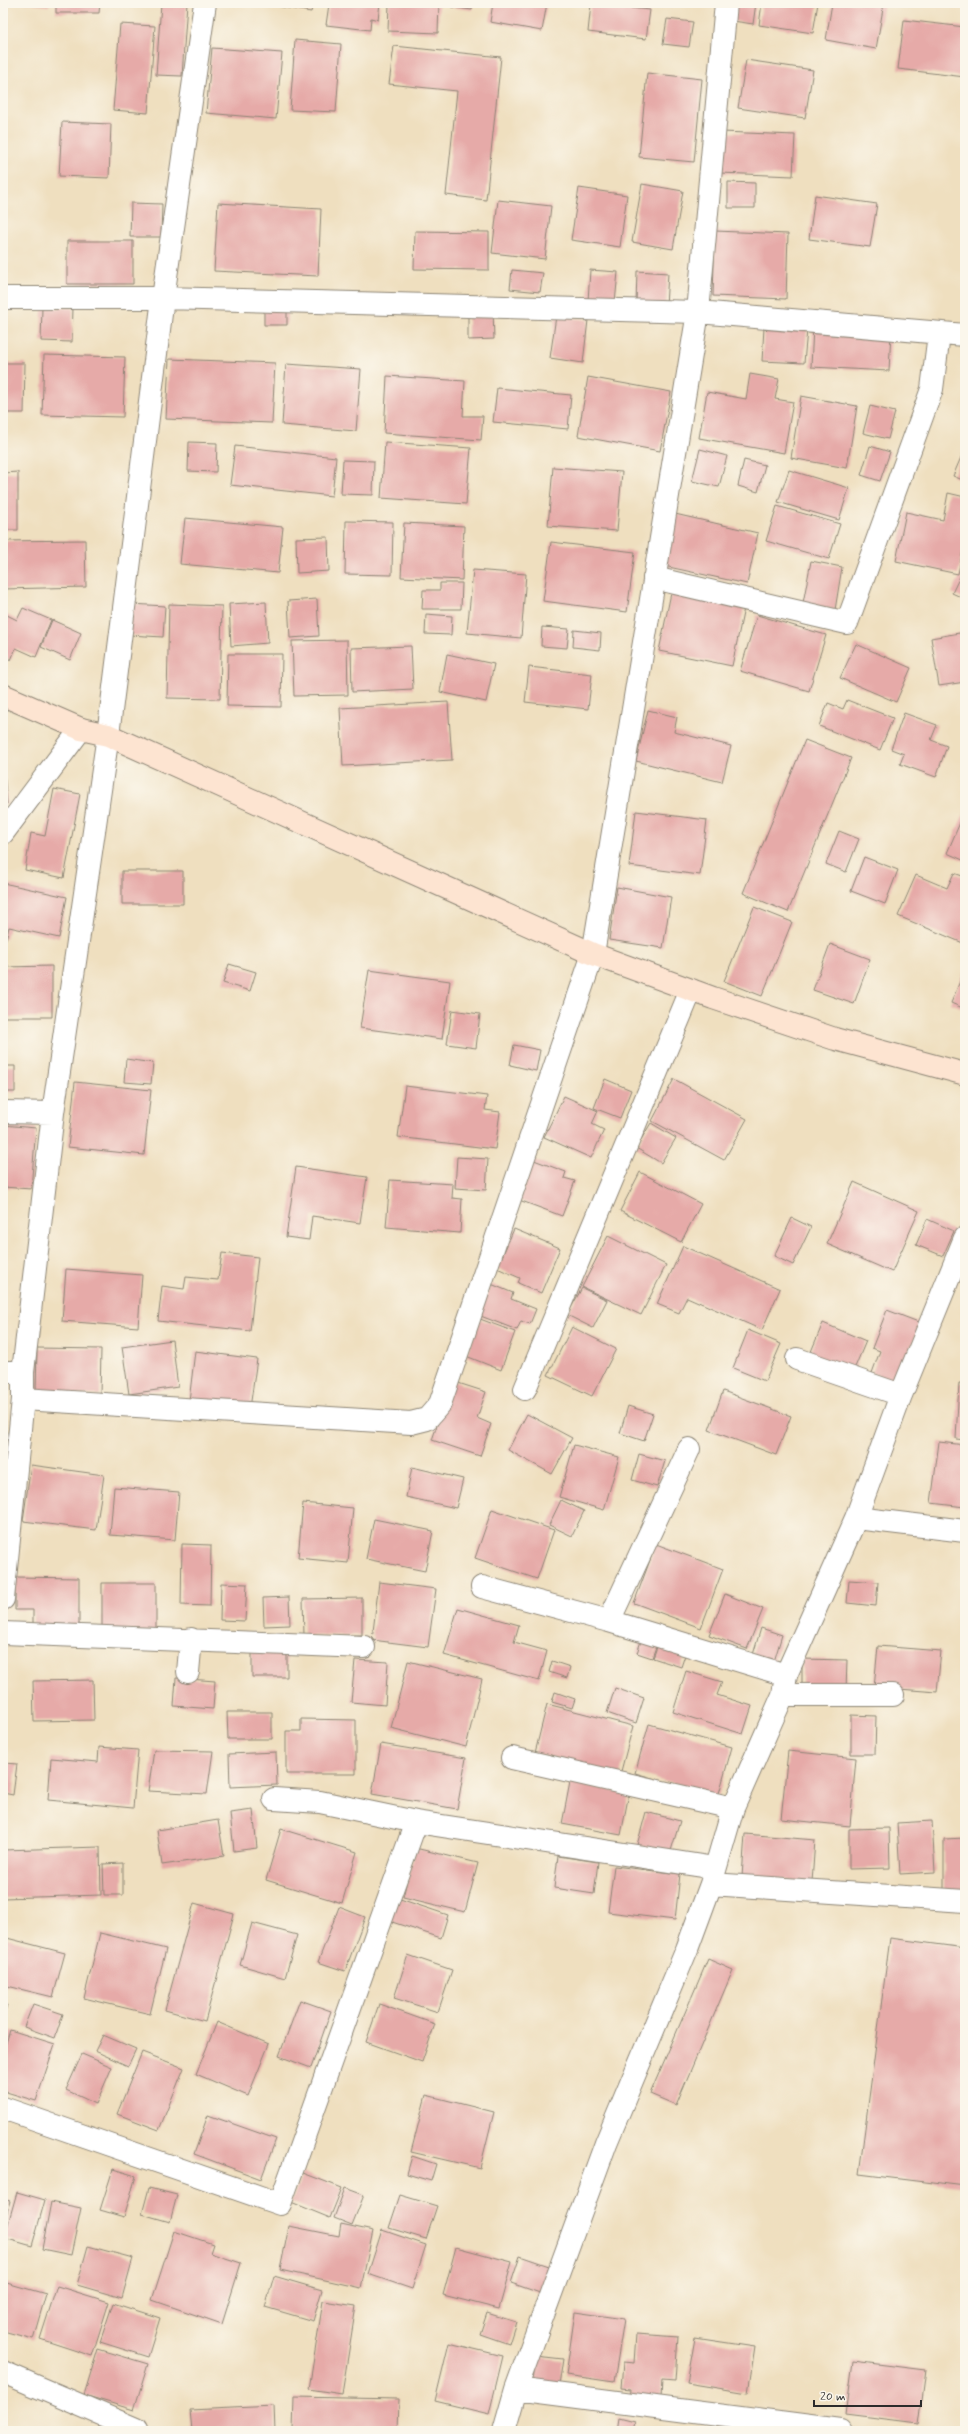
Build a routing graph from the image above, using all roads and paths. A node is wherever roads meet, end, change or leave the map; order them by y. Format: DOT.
graph roads {
  1 [pos="205,3"];
  2 [pos="726,3"];
  3 [pos="3,298"];
  4 [pos="163,298"];
  5 [pos="698,312"];
  6 [pos="939,334"];
  7 [pos="965,335"];
  8 [pos="654,578"];
  9 [pos="3,695"];
  10 [pos="81,729"];
  11 [pos="108,735"];
  12 [pos="3,833"];
  13 [pos="593,954"];
  14 [pos="691,990"];
  15 [pos="965,1074"];
  16 [pos="3,1112"];
  17 [pos="53,1113"];
  18 [pos="965,1238"];
  19 [pos="797,1359"];
  20 [pos="13,1372"];
  21 [pos="525,1389"];
  22 [pos="901,1395"];
  23 [pos="23,1399"];
  24 [pos="689,1449"];
  25 [pos="856,1518"];
  26 [pos="965,1531"];
  27 [pos="482,1587"];
  28 [pos="3,1599"];
  29 [pos="608,1621"];
  30 [pos="3,1633"];
  31 [pos="191,1639"];
  32 [pos="364,1647"];
  33 [pos="188,1672"];
  34 [pos="784,1685"];
  35 [pos="893,1695"];
  36 [pos="512,1758"];
  37 [pos="274,1798"];
  38 [pos="733,1808"];
  39 [pos="416,1822"];
  40 [pos="713,1876"];
  41 [pos="965,1901"];
  42 [pos="3,2108"];
  43 [pos="3,2372"];
  44 [pos="516,2389"];
  45 [pos="778,2427"];
  46 [pos="136,2429"];
  47 [pos="504,2431"];
  48 [pos="841,2431"];
  1 -- 4 [label="street"];
  2 -- 5 [label="street"];
  3 -- 4 [label="street"];
  4 -- 5 [label="street"];
  4 -- 11 [label="street"];
  5 -- 6 [label="street"];
  5 -- 8 [label="street"];
  6 -- 7 [label="street"];
  6 -- 8 [label="street"];
  8 -- 13 [label="street"];
  9 -- 10 [label="street"];
  10 -- 11 [label="street"];
  10 -- 12 [label="street"];
  11 -- 13 [label="street"];
  11 -- 17 [label="street"];
  13 -- 14 [label="street"];
  13 -- 23 [label="street"];
  14 -- 15 [label="street"];
  14 -- 21 [label="street"];
  16 -- 17 [label="street"];
  17 -- 20 [label="street"];
  18 -- 22 [label="street"];
  19 -- 22 [label="street"];
  20 -- 23 [label="street"];
  22 -- 25 [label="street"];
  23 -- 28 [label="street"];
  24 -- 29 [label="street"];
  25 -- 26 [label="street"];
  25 -- 34 [label="street"];
  27 -- 29 [label="street"];
  29 -- 34 [label="street"];
  30 -- 31 [label="street"];
  31 -- 32 [label="street"];
  31 -- 33 [label="street"];
  34 -- 35 [label="street"];
  34 -- 38 [label="street"];
  36 -- 38 [label="street"];
  37 -- 39 [label="street"];
  38 -- 40 [label="street"];
  39 -- 40 [label="street"];
  39 -- 42 [label="street"];
  40 -- 41 [label="street"];
  40 -- 44 [label="street"];
  43 -- 46 [label="street"];
  44 -- 45 [label="street"];
  44 -- 47 [label="street"];
  45 -- 48 [label="street"];
}
